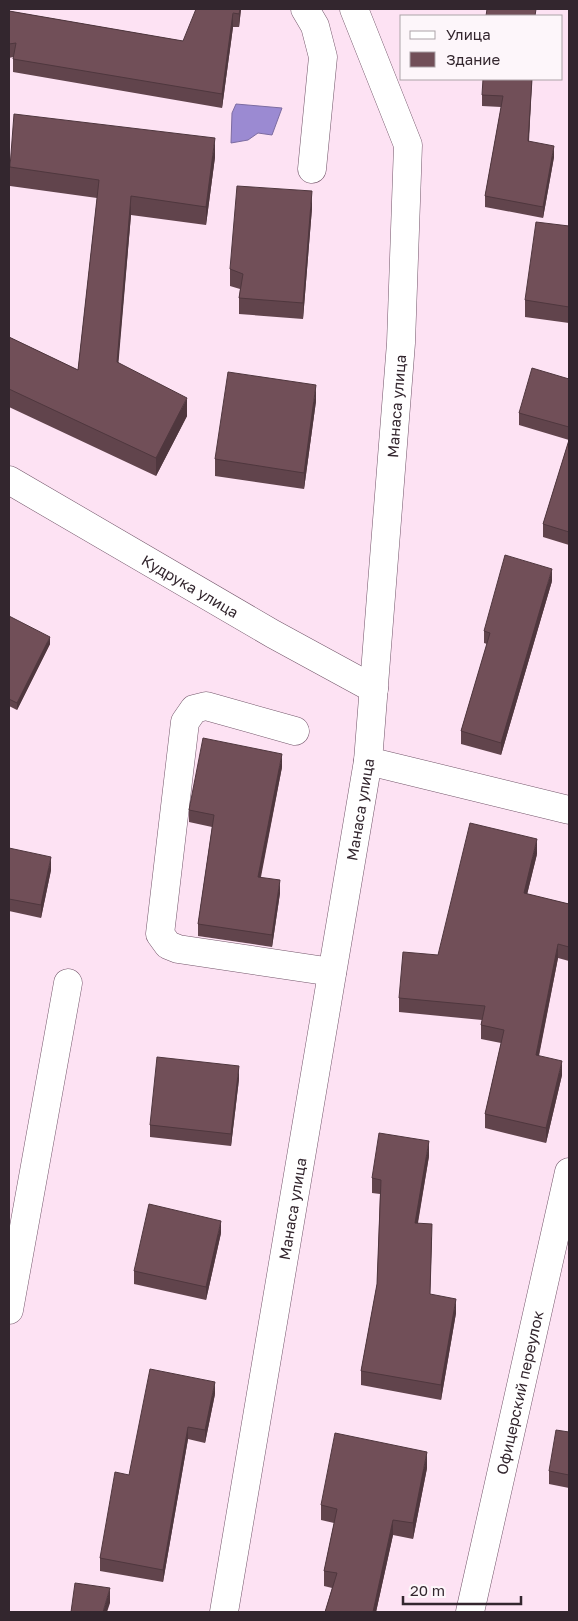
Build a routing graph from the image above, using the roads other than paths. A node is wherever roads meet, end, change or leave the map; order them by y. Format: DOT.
graph roads {
  1 [pos="305,9"];
  2 [pos="354,9"];
  3 [pos="312,169"];
  4 [pos="9,480"];
  5 [pos="374,689"];
  6 [pos="295,731"];
  7 [pos="368,761"];
  8 [pos="569,810"];
  9 [pos="332,972"];
  10 [pos="68,984"];
  11 [pos="569,1172"];
  12 [pos="9,1310"];
  13 [pos="224,1612"];
  14 [pos="470,1612"];
  1 -- 3 [label="street"];
  2 -- 5 [label="street, Манаса улица"];
  4 -- 5 [label="street, Кудрука улица"];
  5 -- 7 [label="street, Манаса улица"];
  6 -- 9 [label="street"];
  7 -- 8 [label="street"];
  7 -- 9 [label="street, Манаса улица"];
  9 -- 13 [label="street, Манаса улица"];
  10 -- 12 [label="street"];
  11 -- 14 [label="street, Офицерский переулок"];
}
